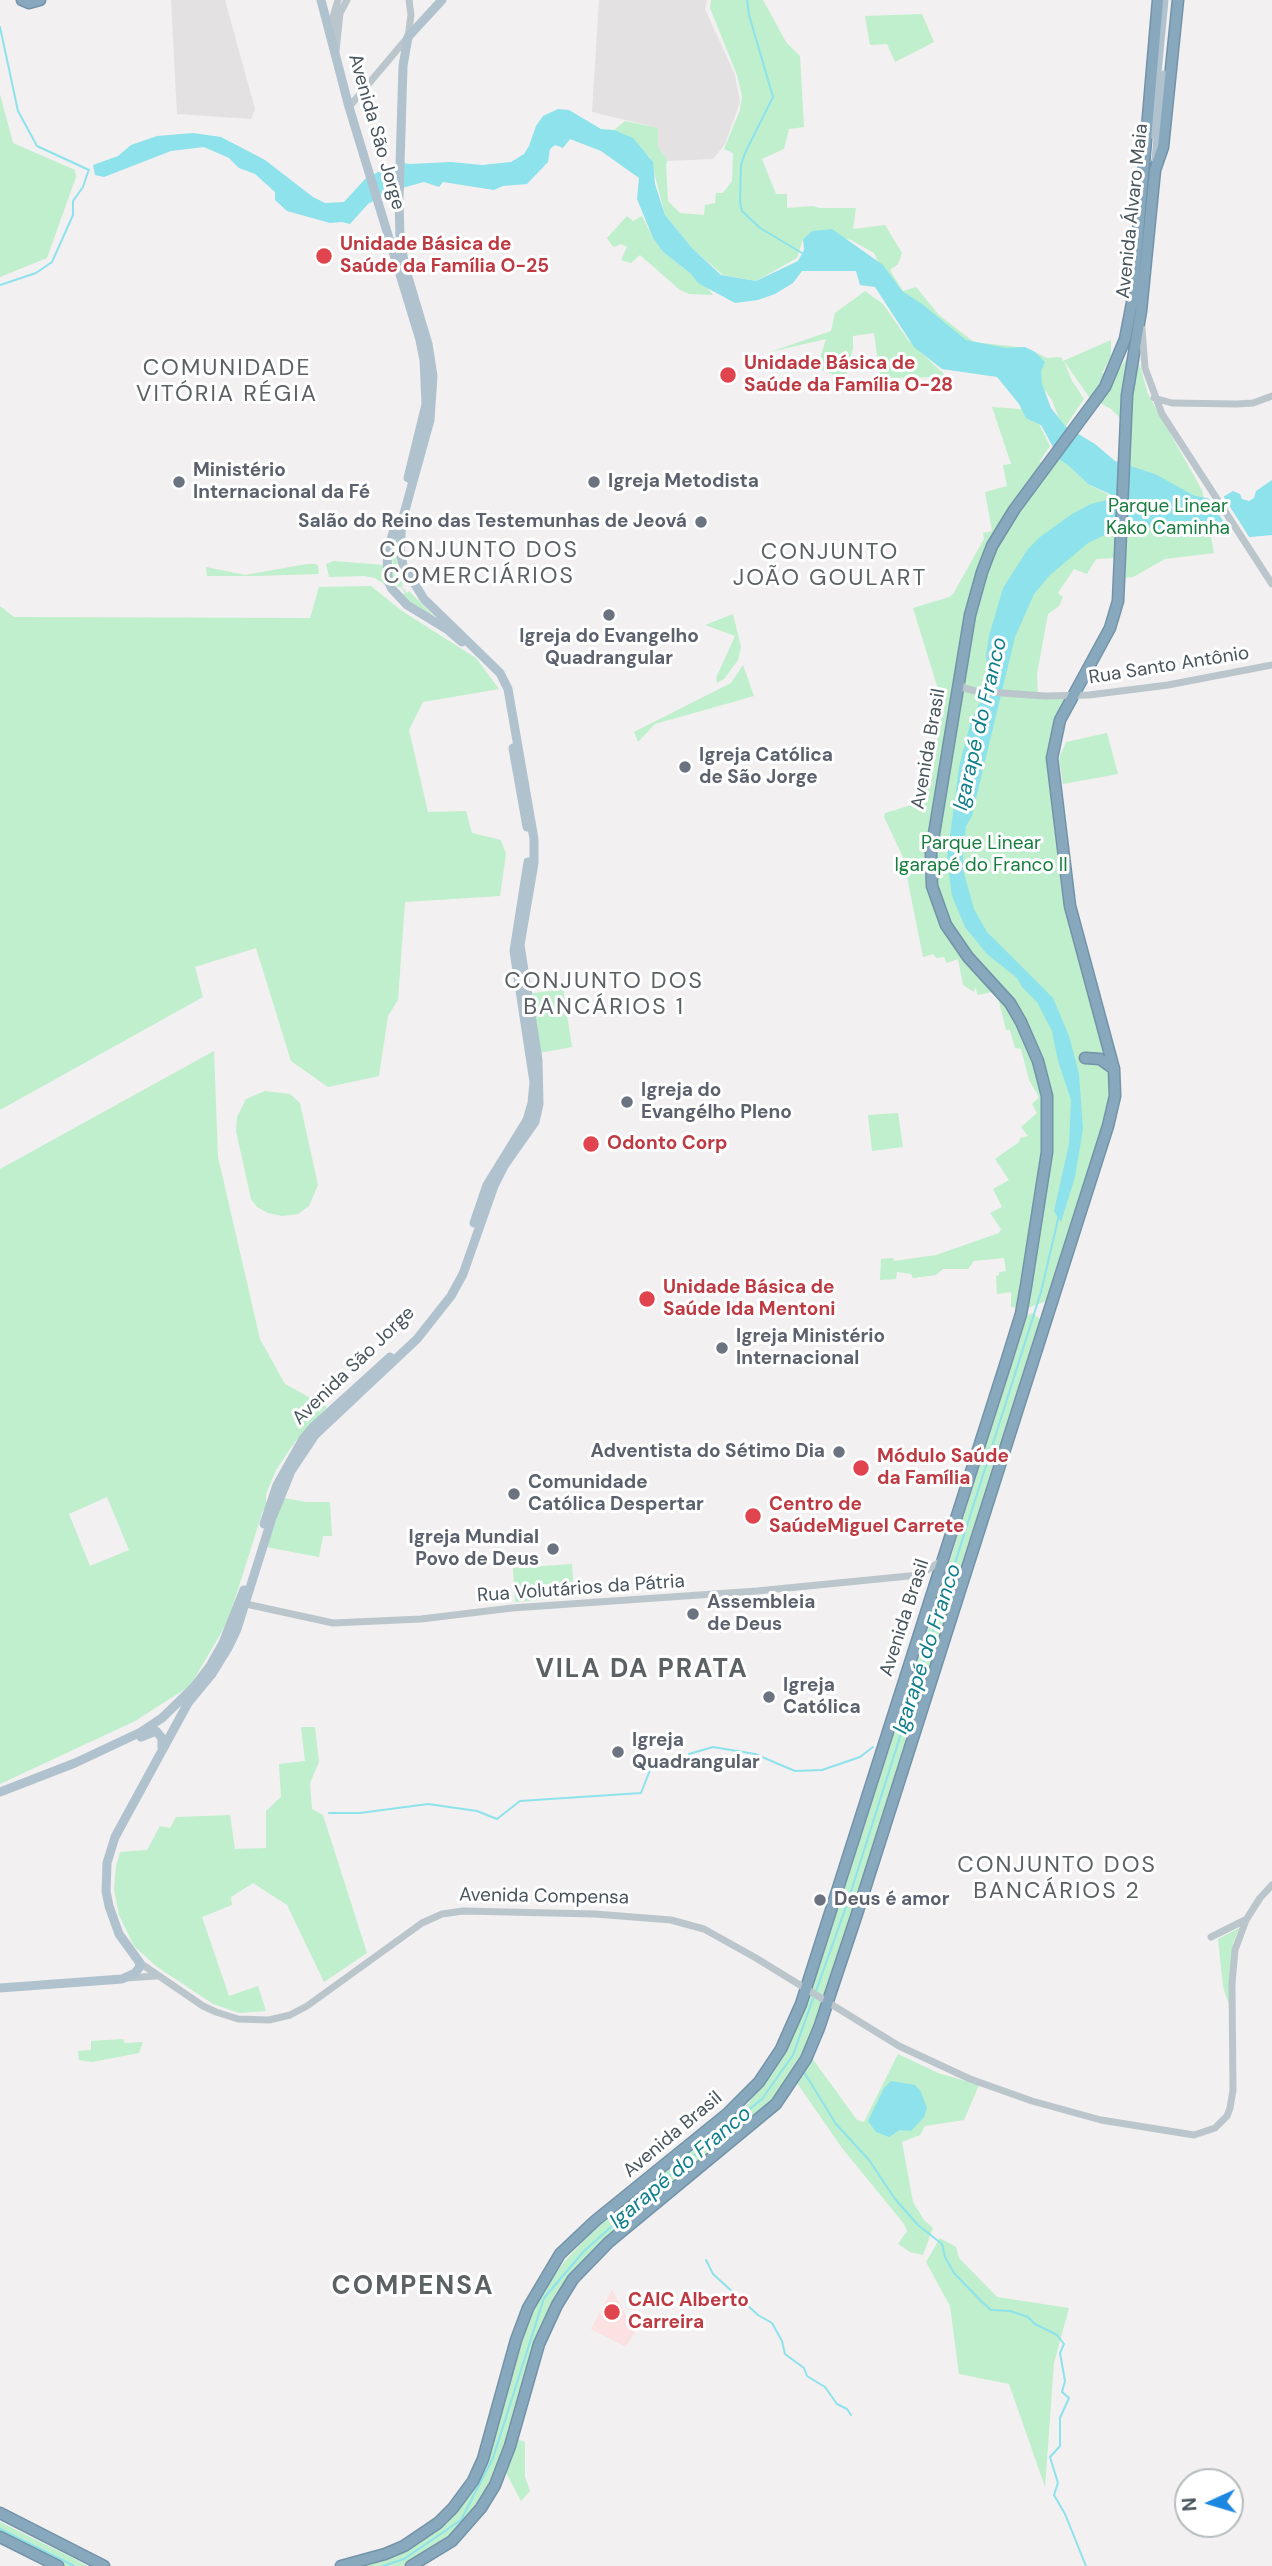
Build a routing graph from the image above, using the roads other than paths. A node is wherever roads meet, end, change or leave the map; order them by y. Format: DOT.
graph roads {
  1 [pos="22,0"];
  2 [pos="40,0"];
  3 [pos="321,0"];
  4 [pos="338,0"];
  5 [pos="347,0"];
  6 [pos="409,0"];
  7 [pos="437,0"];
  8 [pos="442,0"];
  9 [pos="1158,0"];
  10 [pos="1164,0"];
  11 [pos="1170,0"];
  12 [pos="1178,0"];
  13 [pos="426,19"];
  14 [pos="408,37"];
  15 [pos="335,53"];
  16 [pos="349,107"];
  17 [pos="1157,113"];
  18 [pos="1156,170"];
  19 [pos="1143,183"];
  20 [pos="1141,311"];
  21 [pos="1272,396"];
  22 [pos="1154,398"];
  23 [pos="1172,403"];
  24 [pos="1160,409"];
  25 [pos="1028,493"];
  26 [pos="1272,584"];
  27 [pos="1272,665"];
  28 [pos="958,681"];
  29 [pos="1071,696"];
  30 [pos="1085,1058"];
  31 [pos="1114,1069"];
  32 [pos="941,1561"];
  33 [pos="919,1576"];
  34 [pos="933,1588"];
  35 [pos="246,1604"];
  36 [pos="188,1703"];
  37 [pos="161,1752"];
  38 [pos="0,1794"];
  39 [pos="1272,1885"];
  40 [pos="1245,1920"];
  41 [pos="1211,1937"];
  42 [pos="140,1963"];
  43 [pos="157,1976"];
  44 [pos="122,1979"];
  45 [pos="0,1988"];
  46 [pos="808,1989"];
  47 [pos="827,2001"];
  48 [pos="0,2513"];
  49 [pos="0,2537"];
  50 [pos="58,2566"];
  51 [pos="104,2566"];
  52 [pos="341,2566"];
  53 [pos="411,2566"];
  1 -- 2 [label="highway"];
  3 -- 15 [label="main road, Avenida São Jorge"];
  4 -- 15 [label="street"];
  5 -- 15 [label="street"];
  6 -- 14 [label="street"];
  7 -- 13 [label="street"];
  8 -- 13 [label="main road"];
  9 -- 19 [label="highway, Avenida Álvaro Maia"];
  10 -- 17 [label="main road, Avenida Álvaro Maia"];
  11 -- 17 [label="main road"];
  12 -- 18 [label="highway"];
  13 -- 14 [label="main road"];
  14 -- 16 [label="street"];
  14 -- 35 [label="main road, Avenida São Jorge"];
  15 -- 16 [label="main road, Avenida São Jorge"];
  16 -- 38 [label="main road, Avenida São Jorge"];
  17 -- 18 [label="main road, Avenida Álvaro Maia"];
  17 -- 19 [label="main road"];
  18 -- 20 [label="highway, Avenida Álvaro Maia"];
  19 -- 25 [label="highway, Avenida Álvaro Maia"];
  20 -- 22 [label="street, Avenida Álvaro Maia"];
  20 -- 29 [label="highway, Avenida Álvaro Maia"];
  21 -- 23 [label="street"];
  22 -- 23 [label="street"];
  22 -- 24 [label="street, Avenida Álvaro Maia"];
  23 -- 24 [label="street"];
  24 -- 26 [label="street, Avenida Álvaro Maia"];
  25 -- 28 [label="highway, Avenida Brasil"];
  27 -- 29 [label="street, Rua Santo Antônio"];
  28 -- 29 [label="street, Rua Santo Antônio"];
  28 -- 32 [label="highway, Avenida Brasil"];
  29 -- 31 [label="highway"];
  30 -- 31 [label="highway"];
  31 -- 47 [label="highway"];
  32 -- 33 [label="street, Rua Volutários da Pátria"];
  32 -- 34 [label="highway, Avenida Brasil"];
  33 -- 34 [label="street"];
  33 -- 35 [label="street, Rua Volutários da Pátria"];
  34 -- 46 [label="highway, Avenida Brasil"];
  35 -- 36 [label="main road, Avenida São Jorge"];
  36 -- 37 [label="main road, Avenida Compensa"];
  37 -- 38 [label="main road"];
  37 -- 42 [label="main road, Avenida Compensa"];
  39 -- 40 [label="street"];
  40 -- 41 [label="street"];
  40 -- 47 [label="street, Avenida Compensa"];
  42 -- 43 [label="street, Avenida Compensa"];
  42 -- 44 [label="main road"];
  43 -- 44 [label="street"];
  43 -- 46 [label="street, Avenida Compensa"];
  44 -- 45 [label="main road"];
  46 -- 47 [label="street, Avenida Compensa"];
  46 -- 52 [label="highway, Avenida Brasil"];
  47 -- 53 [label="highway"];
  48 -- 51 [label="highway"];
  49 -- 50 [label="highway"];
}
